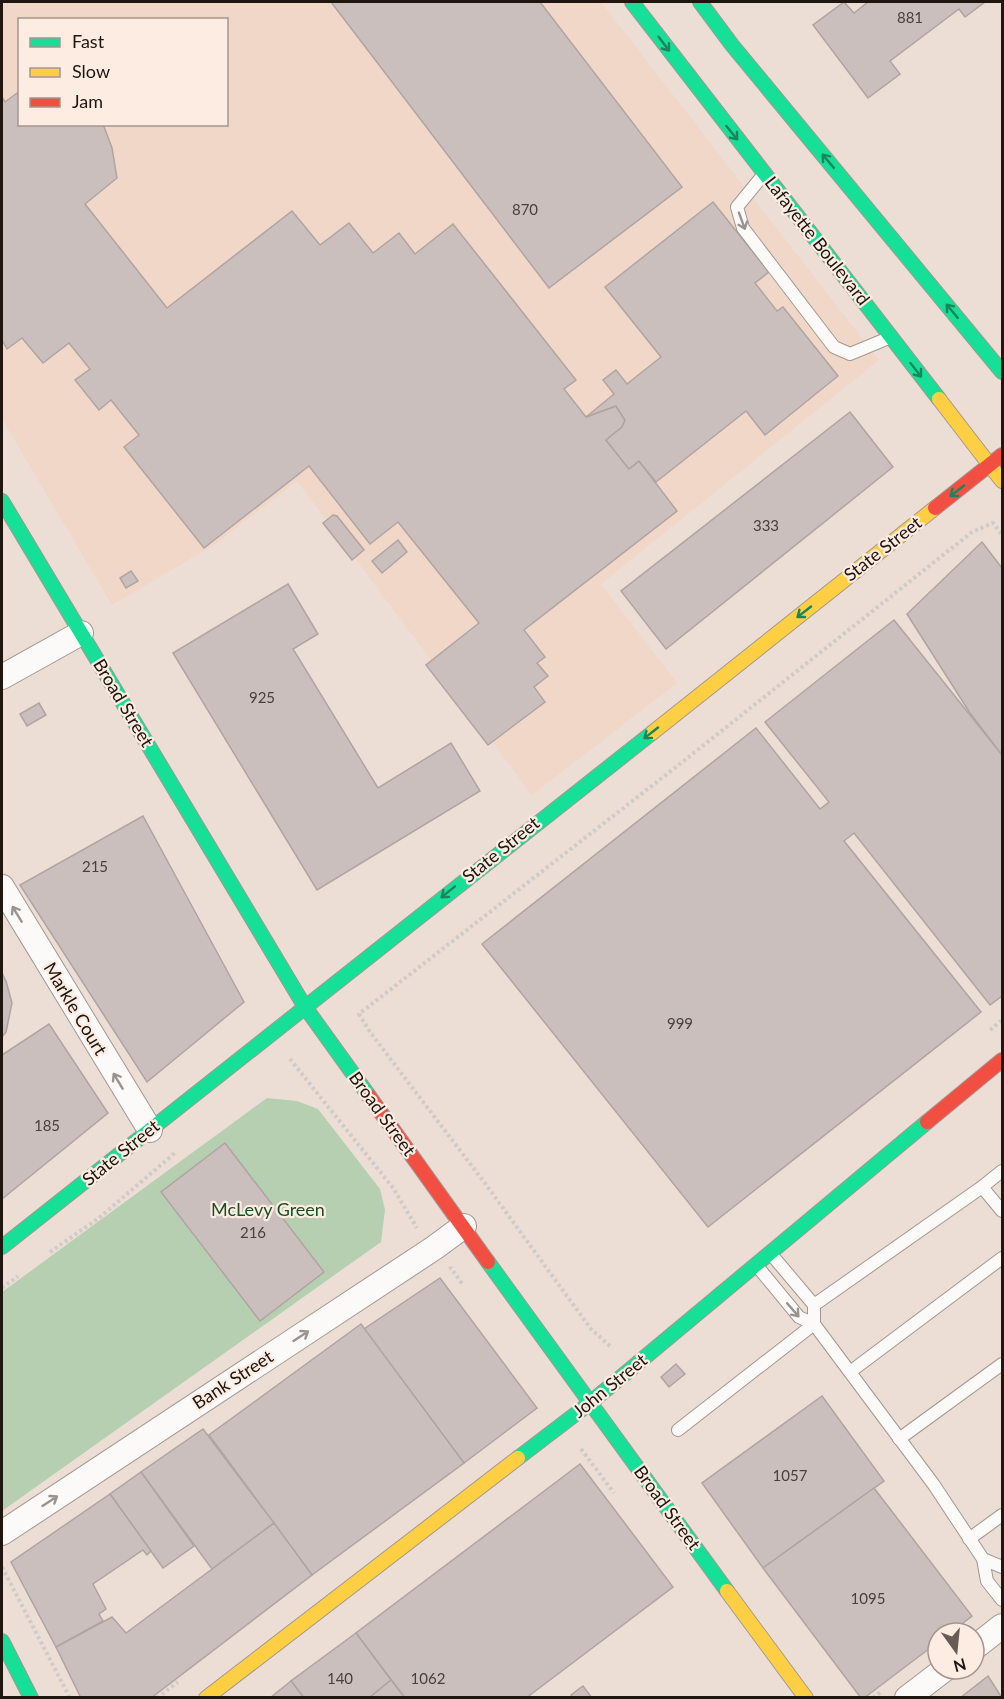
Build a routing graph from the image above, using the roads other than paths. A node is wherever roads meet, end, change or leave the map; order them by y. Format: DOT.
graph roads {
  1 [pos="632,2"];
  2 [pos="700,2"];
  3 [pos="732,45"];
  4 [pos="719,58"];
  5 [pos="707,72"];
  6 [pos="696,87"];
  7 [pos="765,173"];
  8 [pos="891,337"];
  9 [pos="1002,372"];
  10 [pos="1002,454"];
  11 [pos="989,465"];
  12 [pos="1002,481"];
  13 [pos="2,501"];
  14 [pos="81,633"];
  15 [pos="2,677"];
  16 [pos="2,887"];
  17 [pos="305,1007"];
  18 [pos="1002,1060"];
  19 [pos="150,1130"];
  20 [pos="1002,1171"];
  21 [pos="982,1187"];
  22 [pos="1002,1211"];
  23 [pos="464,1226"];
  24 [pos="2,1247"];
  25 [pos="770,1253"];
  26 [pos="1002,1257"];
  27 [pos="756,1265"];
  28 [pos="814,1305"];
  29 [pos="814,1324"];
  30 [pos="1002,1364"];
  31 [pos="850,1372"];
  32 [pos="590,1403"];
  33 [pos="678,1430"];
  34 [pos="899,1439"];
  35 [pos="1002,1515"];
  36 [pos="2,1533"];
  37 [pos="969,1539"];
  38 [pos="983,1559"];
  39 [pos="1002,1567"];
  40 [pos="1002,1600"];
  41 [pos="1002,1626"];
  42 [pos="986,1639"];
  43 [pos="2,1641"];
  44 [pos="929,1681"];
  45 [pos="31,1698"];
  46 [pos="206,1698"];
  47 [pos="806,1698"];
  48 [pos="907,1698"];
  1 -- 6 [label="street, Lafayette Boulevard, one-way"];
  2 -- 3 [label="street"];
  3 -- 4 [label="street"];
  9 -- 3 [label="street, one-way"];
  5 -- 6 [label="street"];
  6 -- 7 [label="street, Lafayette Boulevard, one-way"];
  7 -- 8 [label="street, Lafayette Boulevard"];
  7 -- 8 [label="lane, one-way"];
  8 -- 11 [label="street, Lafayette Boulevard, one-way"];
  10 -- 11 [label="street, State Street"];
  11 -- 12 [label="street, Lafayette Boulevard"];
  11 -- 17 [label="street, State Street, one-way"];
  13 -- 14 [label="street, Broad Street"];
  14 -- 15 [label="street"];
  14 -- 17 [label="street, Broad Street"];
  19 -- 16 [label="street, Markle Court, one-way"];
  17 -- 19 [label="street, State Street"];
  17 -- 23 [label="street, Broad Street"];
  18 -- 25 [label="street, John Street"];
  19 -- 24 [label="street, State Street"];
  20 -- 21 [label="lane"];
  21 -- 22 [label="lane"];
  21 -- 28 [label="lane"];
  23 -- 32 [label="street, Broad Street"];
  36 -- 23 [label="street, Bank Street, one-way"];
  25 -- 27 [label="street, John Street"];
  25 -- 28 [label="lane"];
  26 -- 31 [label="lane"];
  27 -- 29 [label="lane, one-way"];
  27 -- 32 [label="street, John Street"];
  28 -- 29 [label="lane"];
  29 -- 31 [label="lane"];
  29 -- 33 [label="lane"];
  30 -- 34 [label="lane"];
  31 -- 34 [label="lane"];
  32 -- 46 [label="street, John Street"];
  32 -- 47 [label="street, Broad Street"];
  34 -- 37 [label="lane"];
  35 -- 37 [label="lane"];
  37 -- 38 [label="lane"];
  38 -- 39 [label="lane"];
  38 -- 40 [label="lane"];
  41 -- 42 [label="street"];
  43 -- 45 [label="street"];
  44 -- 48 [label="street"];
}
